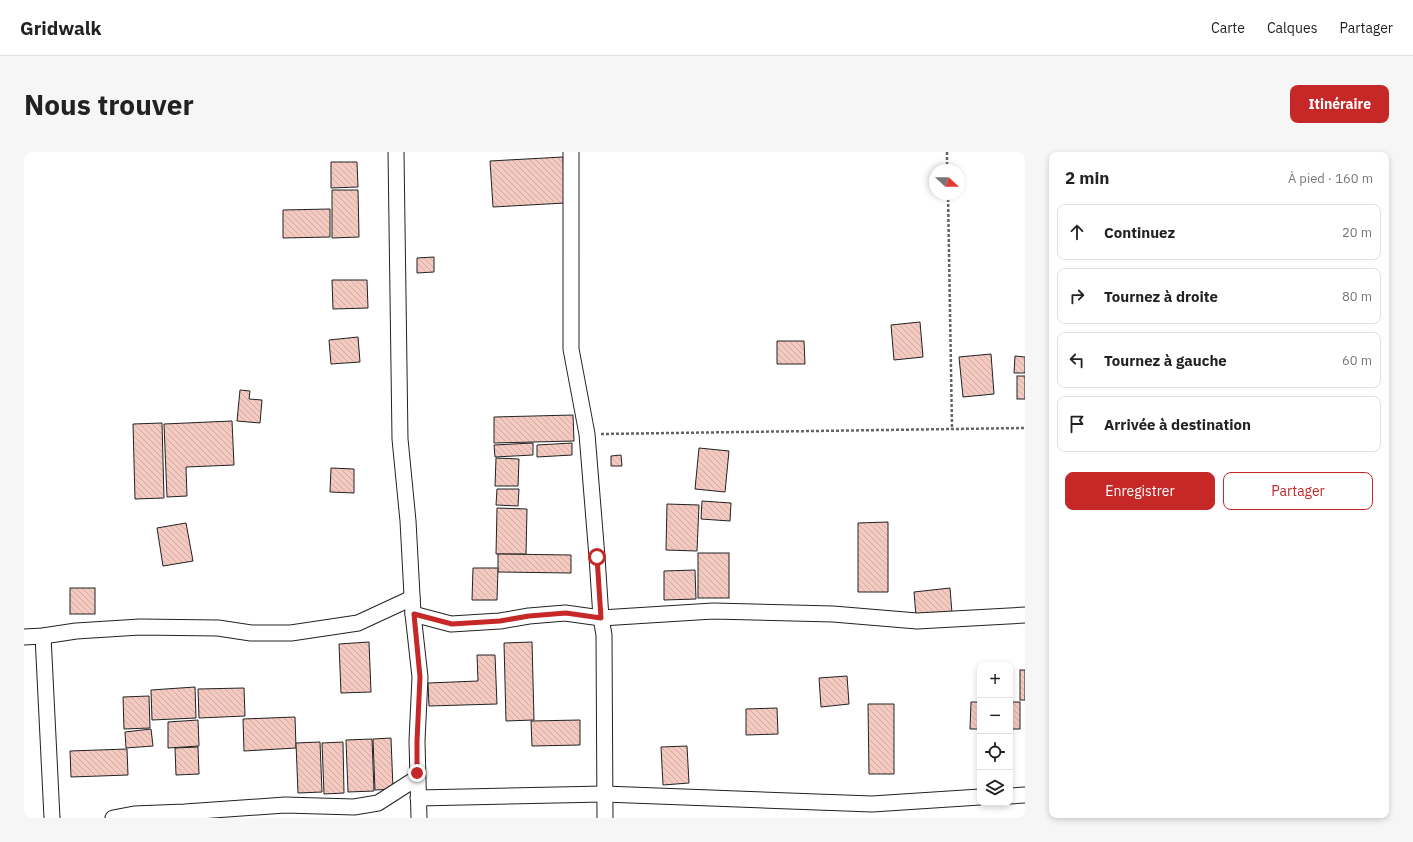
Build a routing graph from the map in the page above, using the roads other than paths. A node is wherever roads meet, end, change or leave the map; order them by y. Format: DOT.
graph roads {
  1 [pos="396,152"];
  2 [pos="571,152"];
  3 [pos="412,598"];
  4 [pos="414,614"];
  5 [pos="1025,615"];
  6 [pos="601,618"];
  7 [pos="43,636"];
  8 [pos="24,637"];
  9 [pos="417,778"];
  10 [pos="604,794"];
  11 [pos="1025,795"];
  12 [pos="1013,796"];
  13 [pos="418,798"];
  14 [pos="977,798"];
  15 [pos="52,818"];
  16 [pos="113,818"];
  17 [pos="419,818"];
  18 [pos="605,818"];
  1 -- 3 [label="street"];
  2 -- 6 [label="street"];
  3 -- 4 [label="street"];
  3 -- 7 [label="street"];
  4 -- 6 [label="street"];
  4 -- 9 [label="street"];
  5 -- 6 [label="street"];
  6 -- 10 [label="street"];
  7 -- 8 [label="street"];
  7 -- 15 [label="street"];
  9 -- 13 [label="street"];
  9 -- 16 [label="street"];
  10 -- 13 [label="street"];
  10 -- 14 [label="street"];
  10 -- 18 [label="street"];
  11 -- 12 [label="street"];
  13 -- 17 [label="street"];
}
